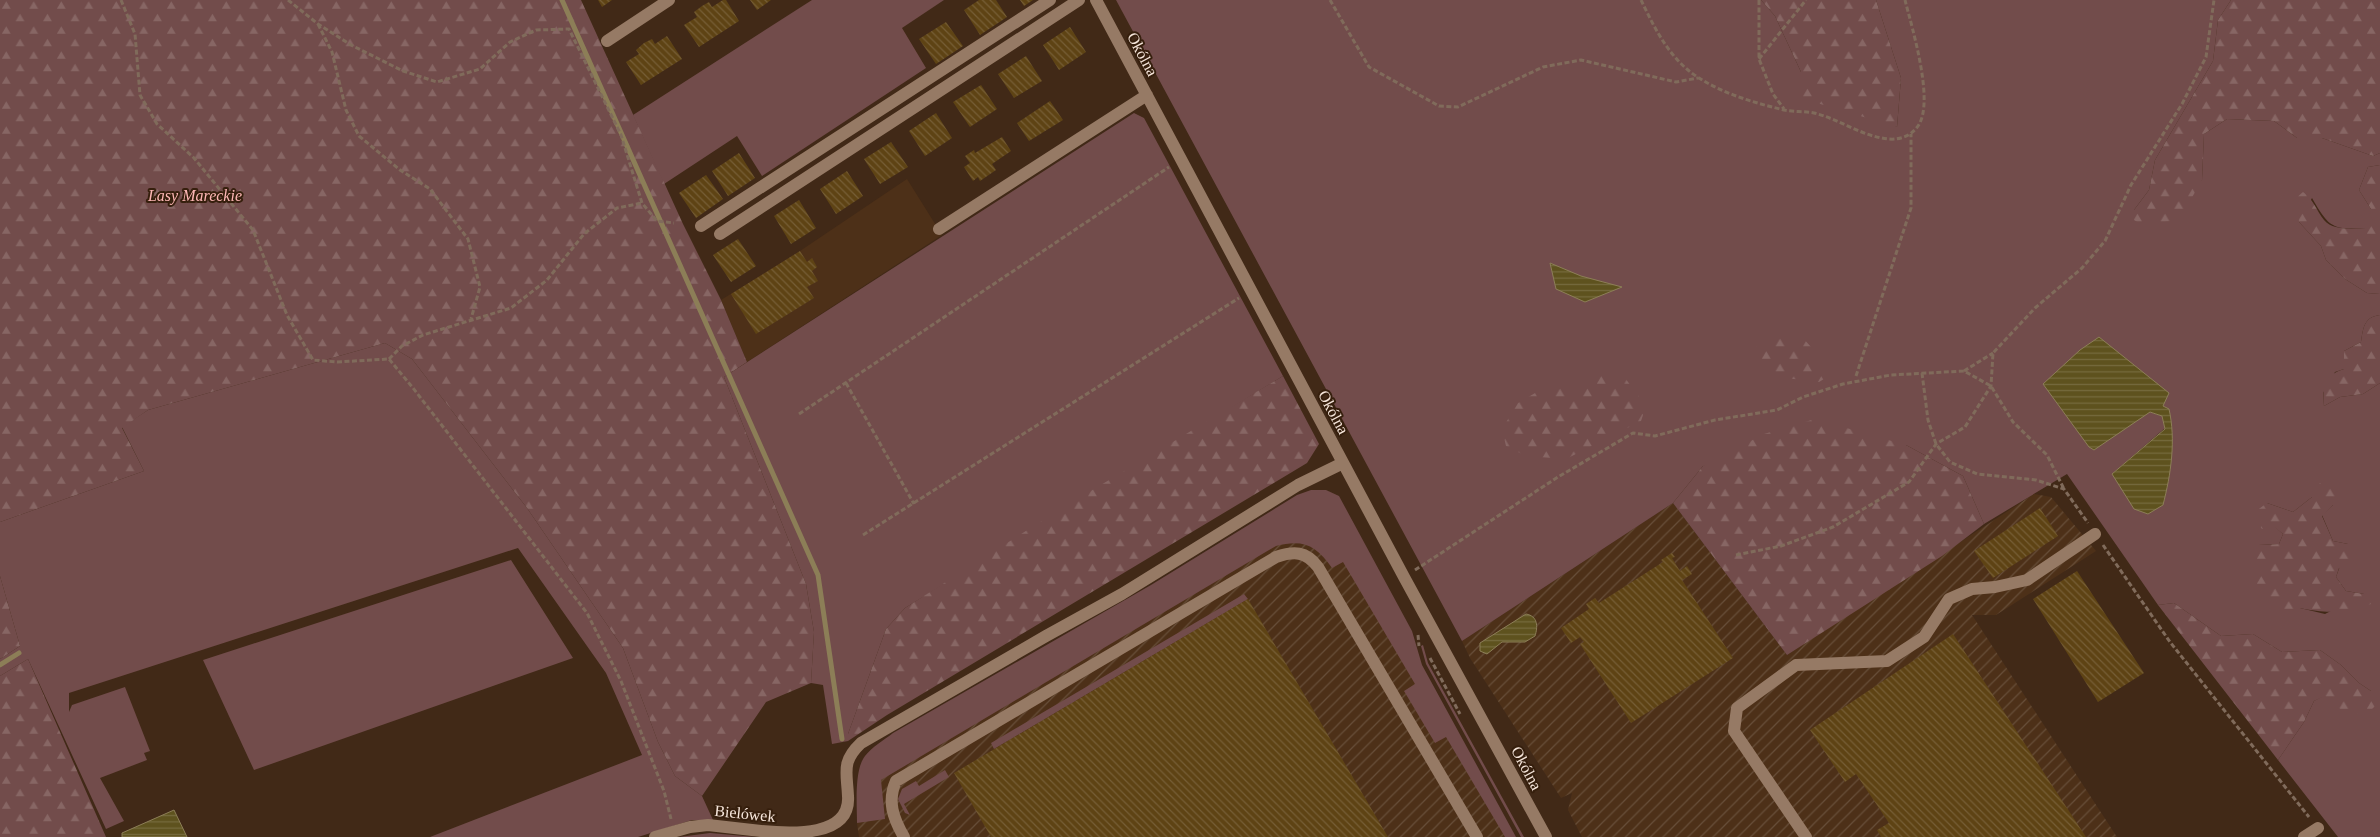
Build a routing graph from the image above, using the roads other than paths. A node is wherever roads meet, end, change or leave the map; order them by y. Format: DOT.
graph roads {
  1 [pos="669,0"];
  2 [pos="1050,0"];
  3 [pos="1079,0"];
  4 [pos="1096,0"];
  5 [pos="607,41"];
  6 [pos="1147,95"];
  7 [pos="700,226"];
  8 [pos="939,229"];
  9 [pos="720,234"];
  10 [pos="1343,463"];
  11 [pos="2095,534"];
  12 [pos="2318,828"];
  13 [pos="655,837"];
  14 [pos="904,837"];
  15 [pos="1477,837"];
  16 [pos="1546,837"];
  17 [pos="1806,837"];
  18 [pos="2304,837"];
  1 -- 5 [label="street"];
  2 -- 7 [label="street"];
  3 -- 9 [label="street"];
  4 -- 6 [label="street, Okólna"];
  6 -- 8 [label="street"];
  6 -- 10 [label="street, Okólna"];
  10 -- 13 [label="street, Bielówek"];
  10 -- 16 [label="street, Okólna"];
  11 -- 17 [label="street"];
  12 -- 18 [label="street"];
  14 -- 15 [label="street"];
}
